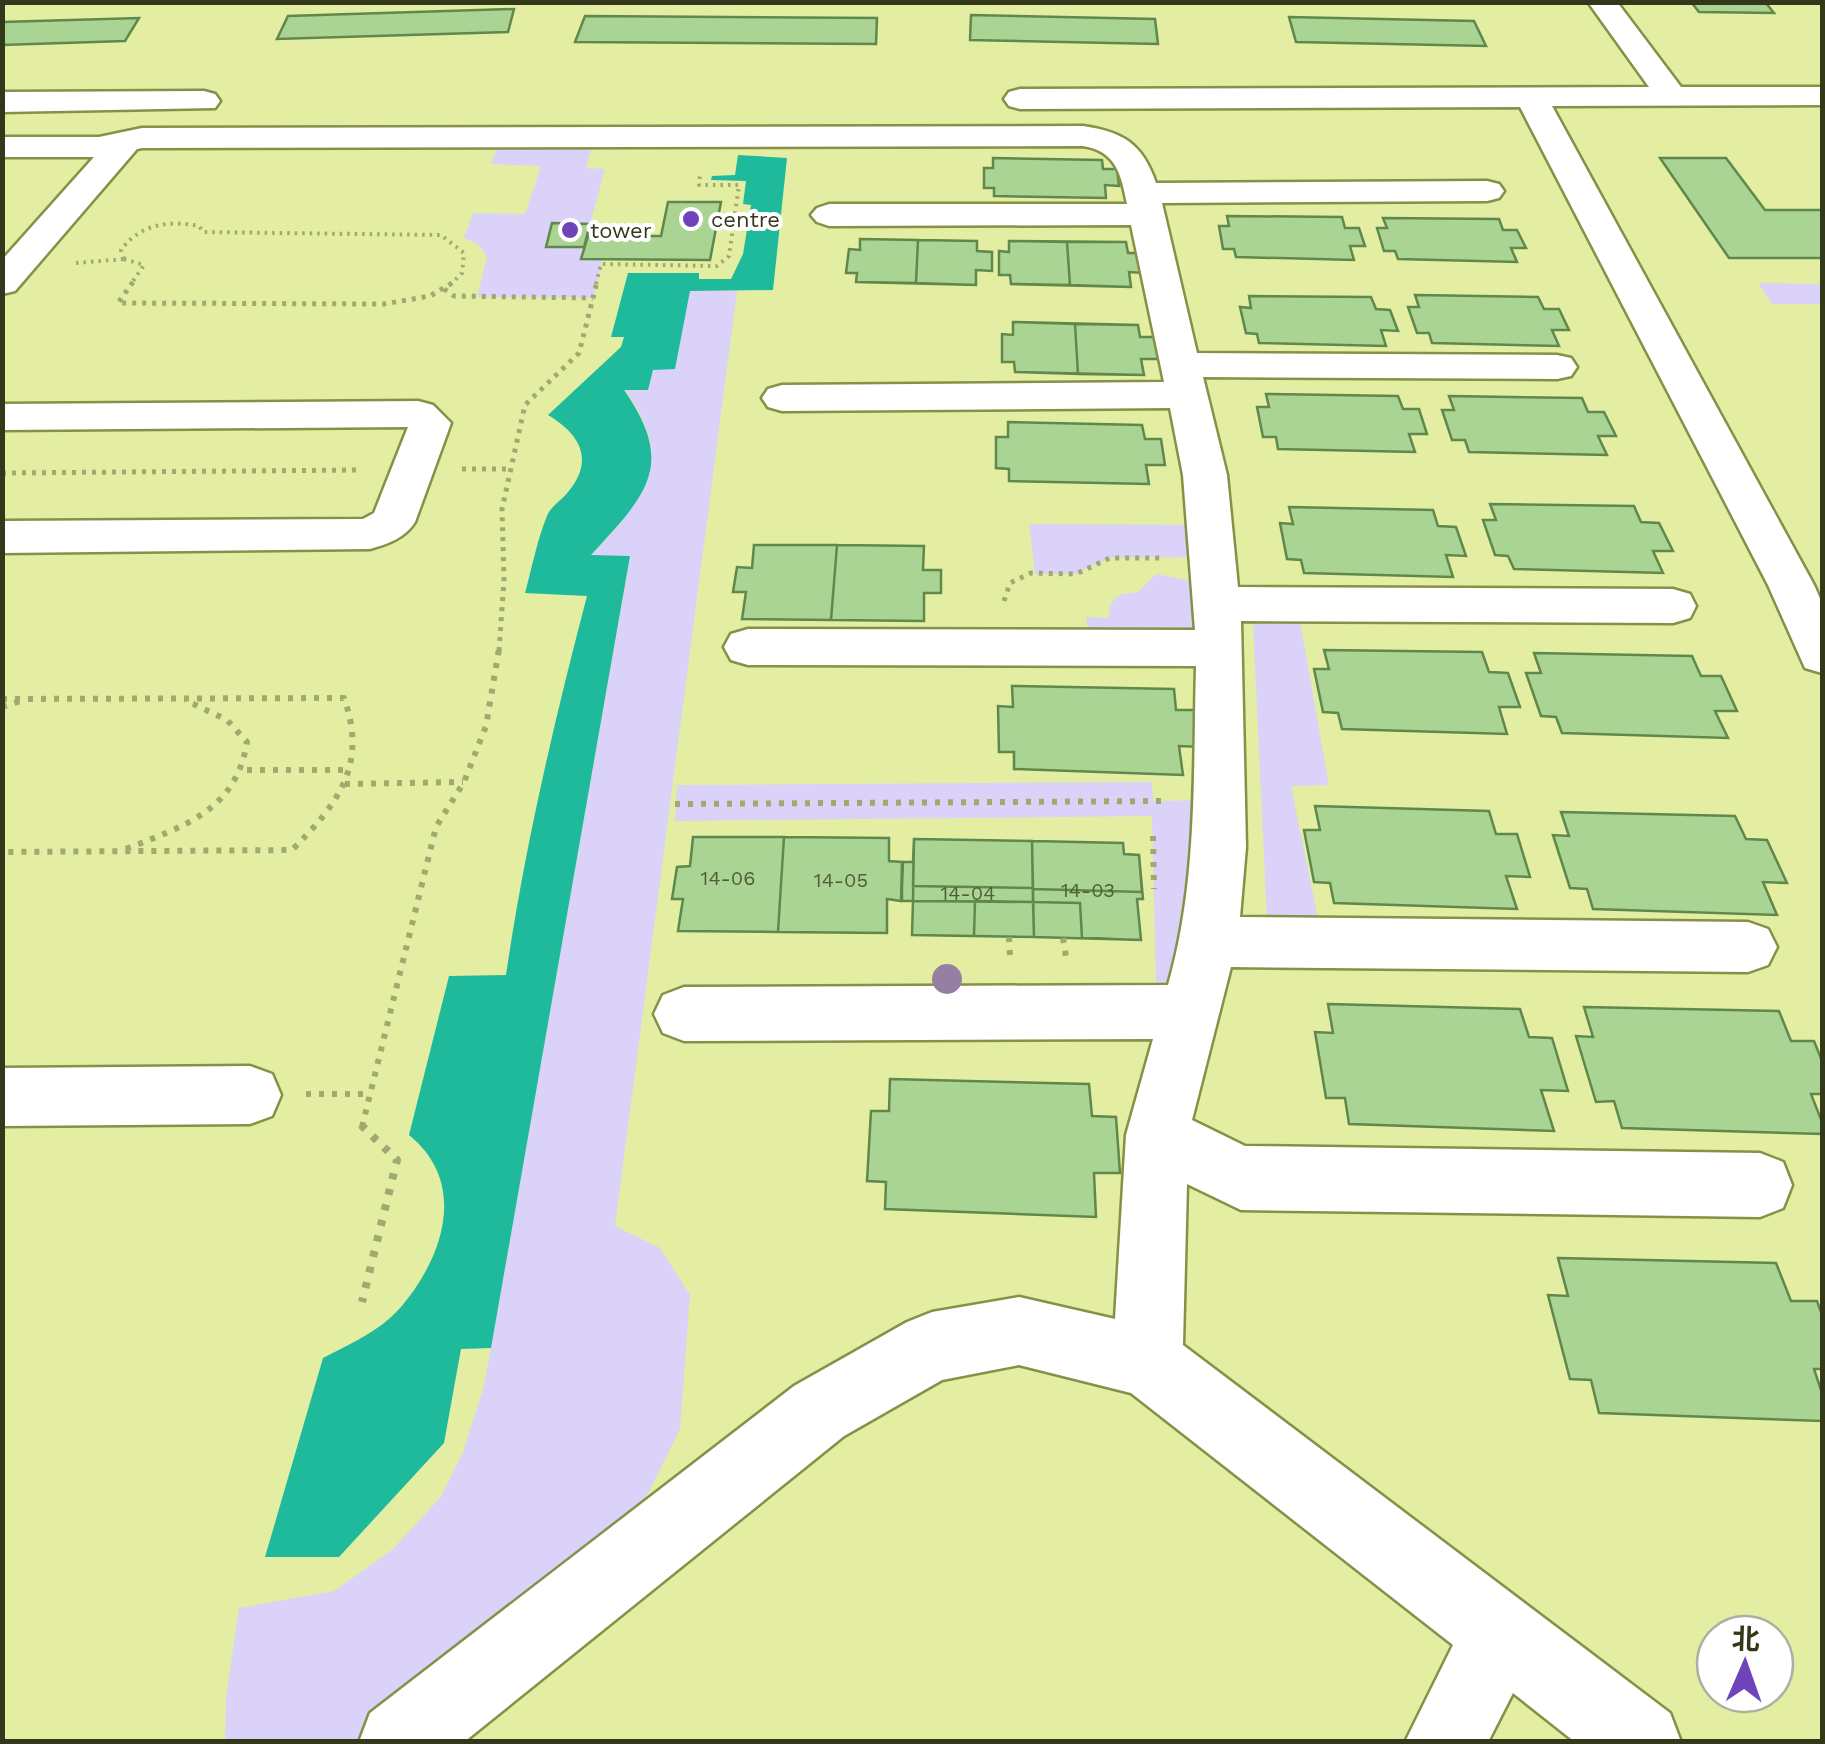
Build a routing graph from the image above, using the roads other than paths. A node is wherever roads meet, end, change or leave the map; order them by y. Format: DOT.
graph roads {
  1 [pos="1602,2"];
  2 [pos="1822,96"];
  3 [pos="1531,97"];
  4 [pos="1672,97"];
  5 [pos="998,99"];
  6 [pos="242,101"];
  7 [pos="2,102"];
  8 [pos="126,141"];
  9 [pos="2,147"];
  10 [pos="1487,191"];
  11 [pos="1144,203"];
  12 [pos="829,215"];
  13 [pos="2,284"];
  14 [pos="1558,367"];
  15 [pos="1184,380"];
  16 [pos="782,398"];
  17 [pos="2,416"];
  18 [pos="2,537"];
  19 [pos="1673,606"];
  20 [pos="1218,626"];
  21 [pos="748,647"];
  22 [pos="1822,655"];
  23 [pos="1209,942"];
  24 [pos="1748,947"];
  25 [pos="1190,1012"];
  26 [pos="684,1014"];
  27 [pos="250,1095"];
  28 [pos="2,1096"];
  29 [pos="1157,1134"];
  30 [pos="1760,1186"];
  31 [pos="1148,1362"];
  32 [pos="1501,1634"];
  33 [pos="399,1742"];
  34 [pos="1445,1742"];
  35 [pos="1641,1742"];
  1 -- 4 [label="street"];
  2 -- 4 [label="street"];
  3 -- 4 [label="street"];
  3 -- 5 [label="street"];
  3 -- 22 [label="street"];
  6 -- 7 [label="street"];
  8 -- 9 [label="street"];
  8 -- 11 [label="street"];
  8 -- 13 [label="street"];
  10 -- 11 [label="street"];
  11 -- 12 [label="street"];
  11 -- 15 [label="street"];
  14 -- 15 [label="street"];
  15 -- 16 [label="street"];
  15 -- 20 [label="street"];
  17 -- 18 [label="street"];
  19 -- 20 [label="street"];
  20 -- 21 [label="street"];
  20 -- 23 [label="street"];
  23 -- 24 [label="street"];
  23 -- 25 [label="street"];
  25 -- 26 [label="street"];
  25 -- 29 [label="street"];
  27 -- 28 [label="street"];
  29 -- 30 [label="street"];
  29 -- 31 [label="street"];
  31 -- 32 [label="street"];
  31 -- 33 [label="street"];
  32 -- 34 [label="street"];
  32 -- 35 [label="street"];
}
